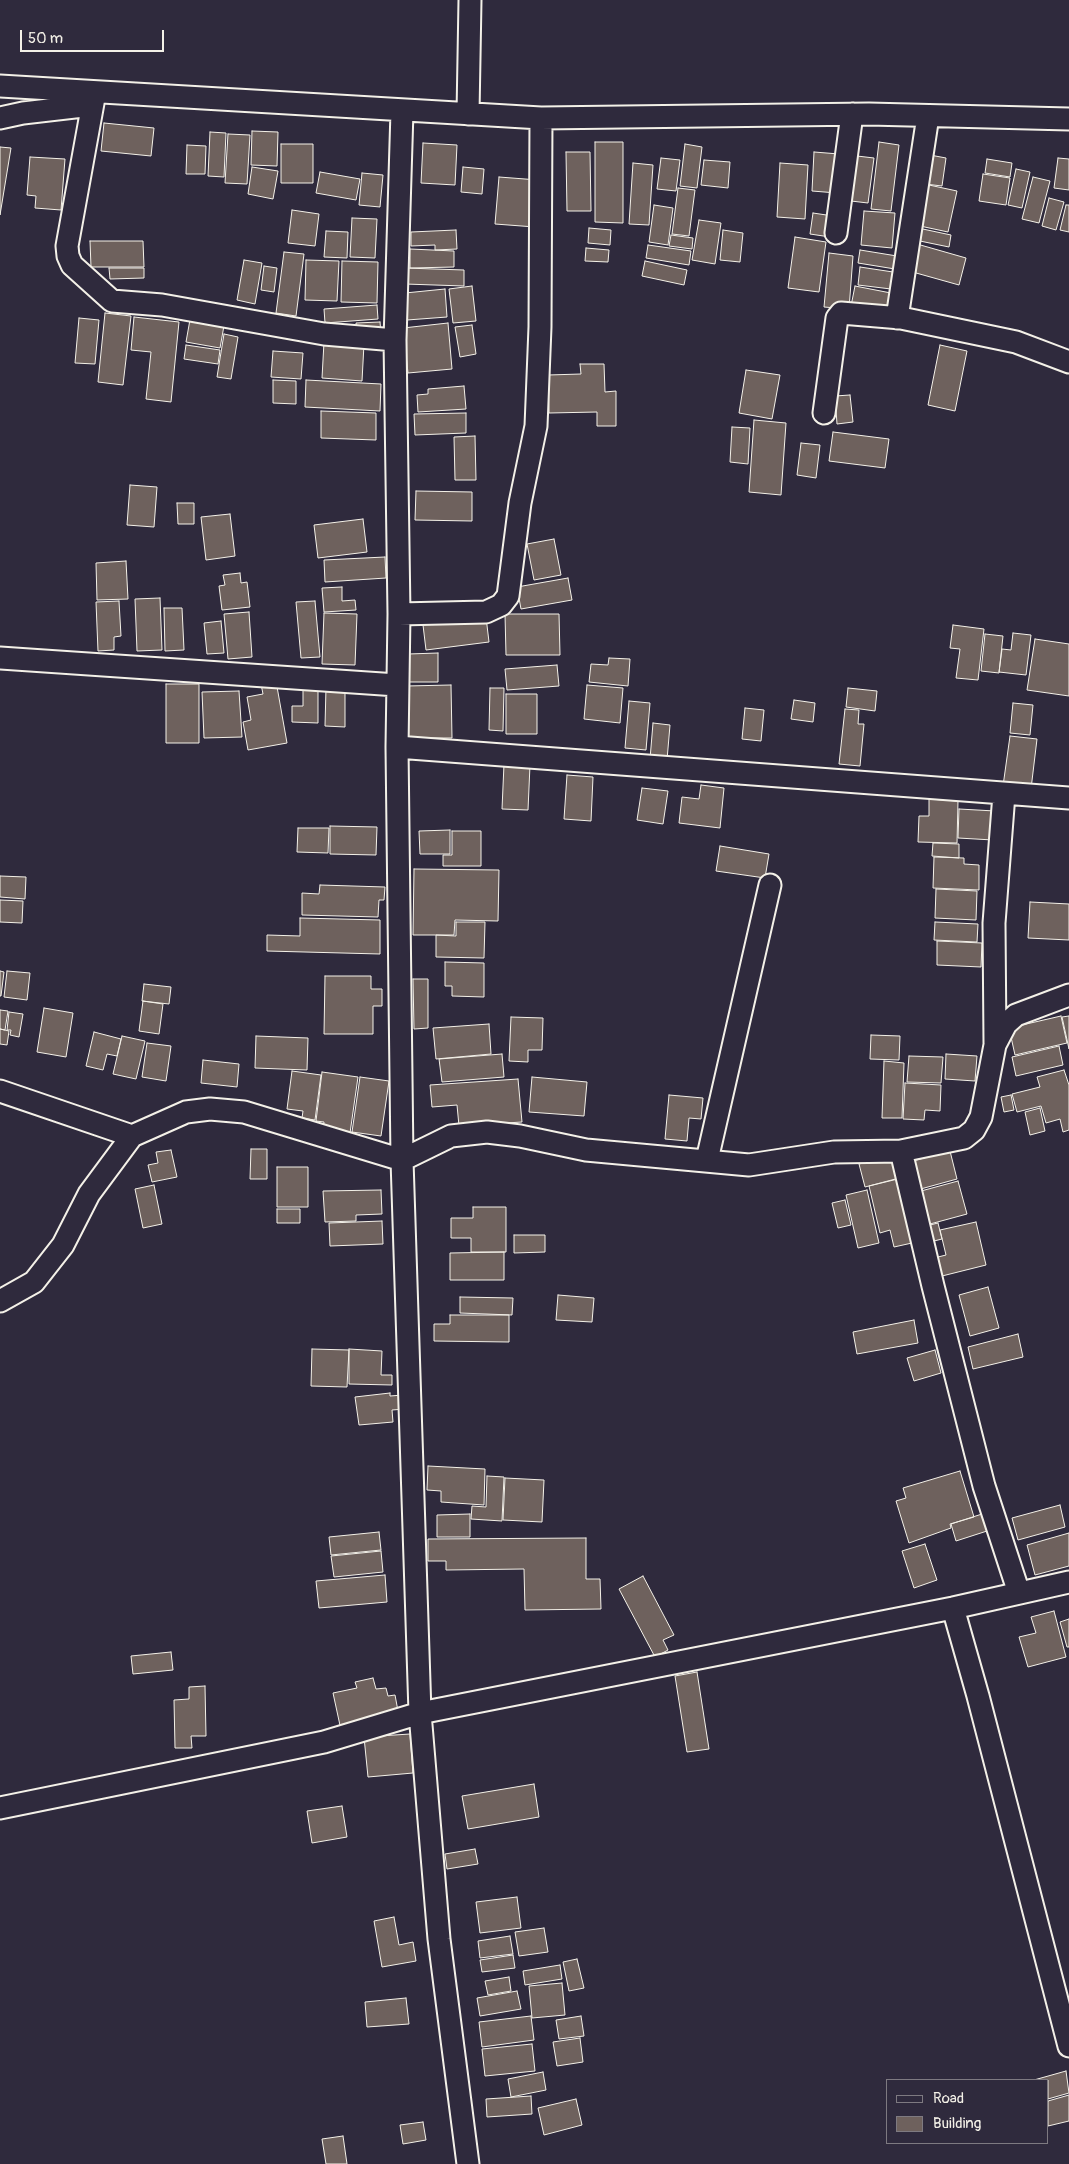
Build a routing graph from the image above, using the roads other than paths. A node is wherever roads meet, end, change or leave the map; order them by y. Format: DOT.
graph roads {
  1 [pos="470,0"];
  2 [pos="0,86"];
  3 [pos="93,99"];
  4 [pos="402,111"];
  5 [pos="468,114"];
  6 [pos="852,114"];
  7 [pos="928,116"];
  8 [pos="0,118"];
  9 [pos="541,118"];
  10 [pos="1069,119"];
  11 [pos="836,233"];
  12 [pos="897,318"];
  13 [pos="395,340"];
  14 [pos="1069,362"];
  15 [pos="824,413"];
  16 [pos="399,614"];
  17 [pos="0,658"];
  18 [pos="397,685"];
  19 [pos="397,747"];
  20 [pos="1004,794"];
  21 [pos="1069,798"];
  22 [pos="770,885"];
  23 [pos="1069,995"];
  24 [pos="995,1045"];
  25 [pos="0,1091"];
  26 [pos="132,1136"];
  27 [pos="901,1151"];
  28 [pos="402,1160"];
  29 [pos="707,1160"];
  30 [pos="0,1301"];
  31 [pos="1069,1582"];
  32 [pos="1019,1593"];
  33 [pos="953,1608"];
  34 [pos="420,1713"];
  35 [pos="0,1808"];
  36 [pos="1069,2046"];
  37 [pos="468,2164"];
  1 -- 5 [label="street"];
  2 -- 3 [label="street"];
  3 -- 4 [label="street"];
  3 -- 8 [label="street"];
  3 -- 13 [label="street"];
  4 -- 5 [label="street"];
  4 -- 13 [label="street"];
  5 -- 9 [label="street"];
  6 -- 7 [label="street"];
  6 -- 9 [label="street"];
  6 -- 11 [label="street"];
  7 -- 10 [label="street"];
  7 -- 12 [label="street"];
  9 -- 16 [label="street"];
  12 -- 14 [label="street"];
  12 -- 15 [label="street"];
  13 -- 16 [label="street"];
  16 -- 18 [label="street"];
  17 -- 18 [label="street"];
  18 -- 19 [label="street"];
  19 -- 20 [label="street"];
  19 -- 28 [label="street"];
  20 -- 21 [label="street"];
  20 -- 24 [label="street"];
  22 -- 29 [label="street"];
  23 -- 24 [label="street"];
  24 -- 27 [label="street"];
  25 -- 26 [label="street"];
  26 -- 28 [label="street"];
  26 -- 30 [label="street"];
  27 -- 29 [label="street"];
  27 -- 32 [label="street"];
  28 -- 29 [label="street"];
  28 -- 34 [label="street"];
  31 -- 32 [label="street"];
  32 -- 33 [label="street"];
  33 -- 34 [label="street"];
  33 -- 36 [label="street"];
  34 -- 35 [label="street"];
  34 -- 37 [label="street"];
}
